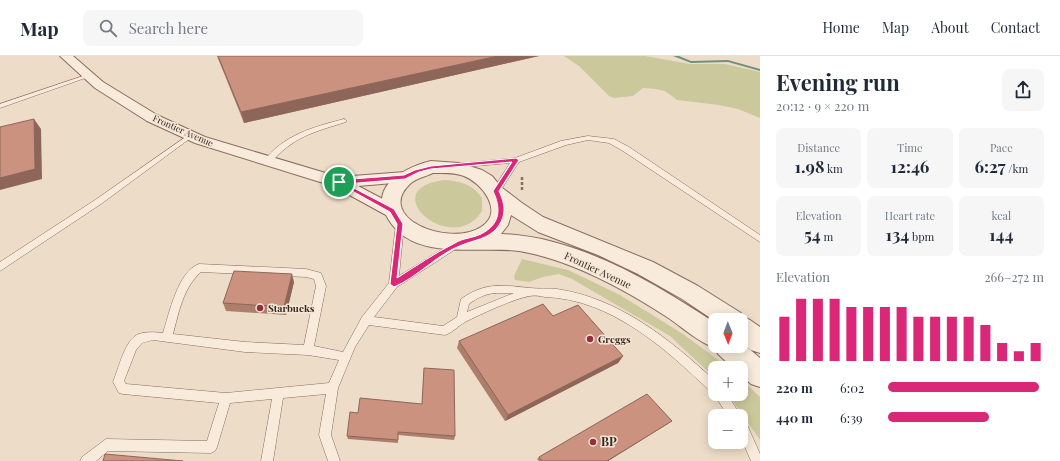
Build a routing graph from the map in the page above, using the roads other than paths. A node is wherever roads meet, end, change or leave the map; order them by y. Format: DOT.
graph roads {
  1 [pos="66,56"];
  2 [pos="88,76"];
  3 [pos="0,106"];
  4 [pos="344,121"];
  5 [pos="190,136"];
  6 [pos="516,160"];
  7 [pos="267,162"];
  8 [pos="446,167"];
  9 [pos="405,177"];
  10 [pos="339,182"];
  11 [pos="496,192"];
  12 [pos="396,217"];
  13 [pos="760,239"];
  14 [pos="463,243"];
  15 [pos="0,267"];
  16 [pos="394,284"];
  17 [pos="530,292"];
  18 [pos="721,313"];
  19 [pos="366,320"];
  20 [pos="461,320"];
  21 [pos="708,332"];
  22 [pos="748,333"];
  23 [pos="167,337"];
  24 [pos="760,342"];
  25 [pos="308,350"];
  26 [pos="735,353"];
  27 [pos="346,357"];
  28 [pos="760,374"];
  29 [pos="708,381"];
  30 [pos="332,388"];
  31 [pos="278,394"];
  32 [pos="226,398"];
  33 [pos="748,440"];
  34 [pos="86,461"];
  35 [pos="267,461"];
  36 [pos="334,461"];
  37 [pos="757,461"];
  1 -- 2 [label="street, Frontier Avenue"];
  2 -- 3 [label="lane"];
  2 -- 5 [label="street, Frontier Avenue"];
  4 -- 7 [label="lane"];
  5 -- 7 [label="street, Frontier Avenue"];
  5 -- 15 [label="lane"];
  6 -- 8 [label="lane"];
  6 -- 11 [label="lane"];
  6 -- 13 [label="lane"];
  7 -- 10 [label="street, Frontier Avenue"];
  8 -- 9 [label="street"];
  8 -- 11 [label="street"];
  9 -- 10 [label="street, Frontier Avenue"];
  9 -- 12 [label="street"];
  10 -- 12 [label="street, Frontier Avenue"];
  11 -- 14 [label="street"];
  11 -- 18 [label="street, Frontier Avenue"];
  12 -- 14 [label="street"];
  12 -- 16 [label="lane"];
  14 -- 16 [label="lane"];
  14 -- 21 [label="street, Frontier Avenue"];
  16 -- 19 [label="lane"];
  17 -- 20 [label="lane"];
  17 -- 20 [label="lane"];
  17 -- 29 [label="lane"];
  19 -- 20 [label="lane"];
  19 -- 27 [label="lane"];
  22 -- 24 [label="street"];
  23 -- 25 [label="lane"];
  23 -- 25 [label="lane"];
  23 -- 32 [label="lane"];
  25 -- 27 [label="lane"];
  26 -- 28 [label="street"];
  27 -- 30 [label="lane"];
  30 -- 31 [label="lane"];
  30 -- 36 [label="lane"];
  31 -- 32 [label="lane"];
  31 -- 35 [label="lane"];
  32 -- 34 [label="lane"];
  33 -- 37 [label="lane"];
}
